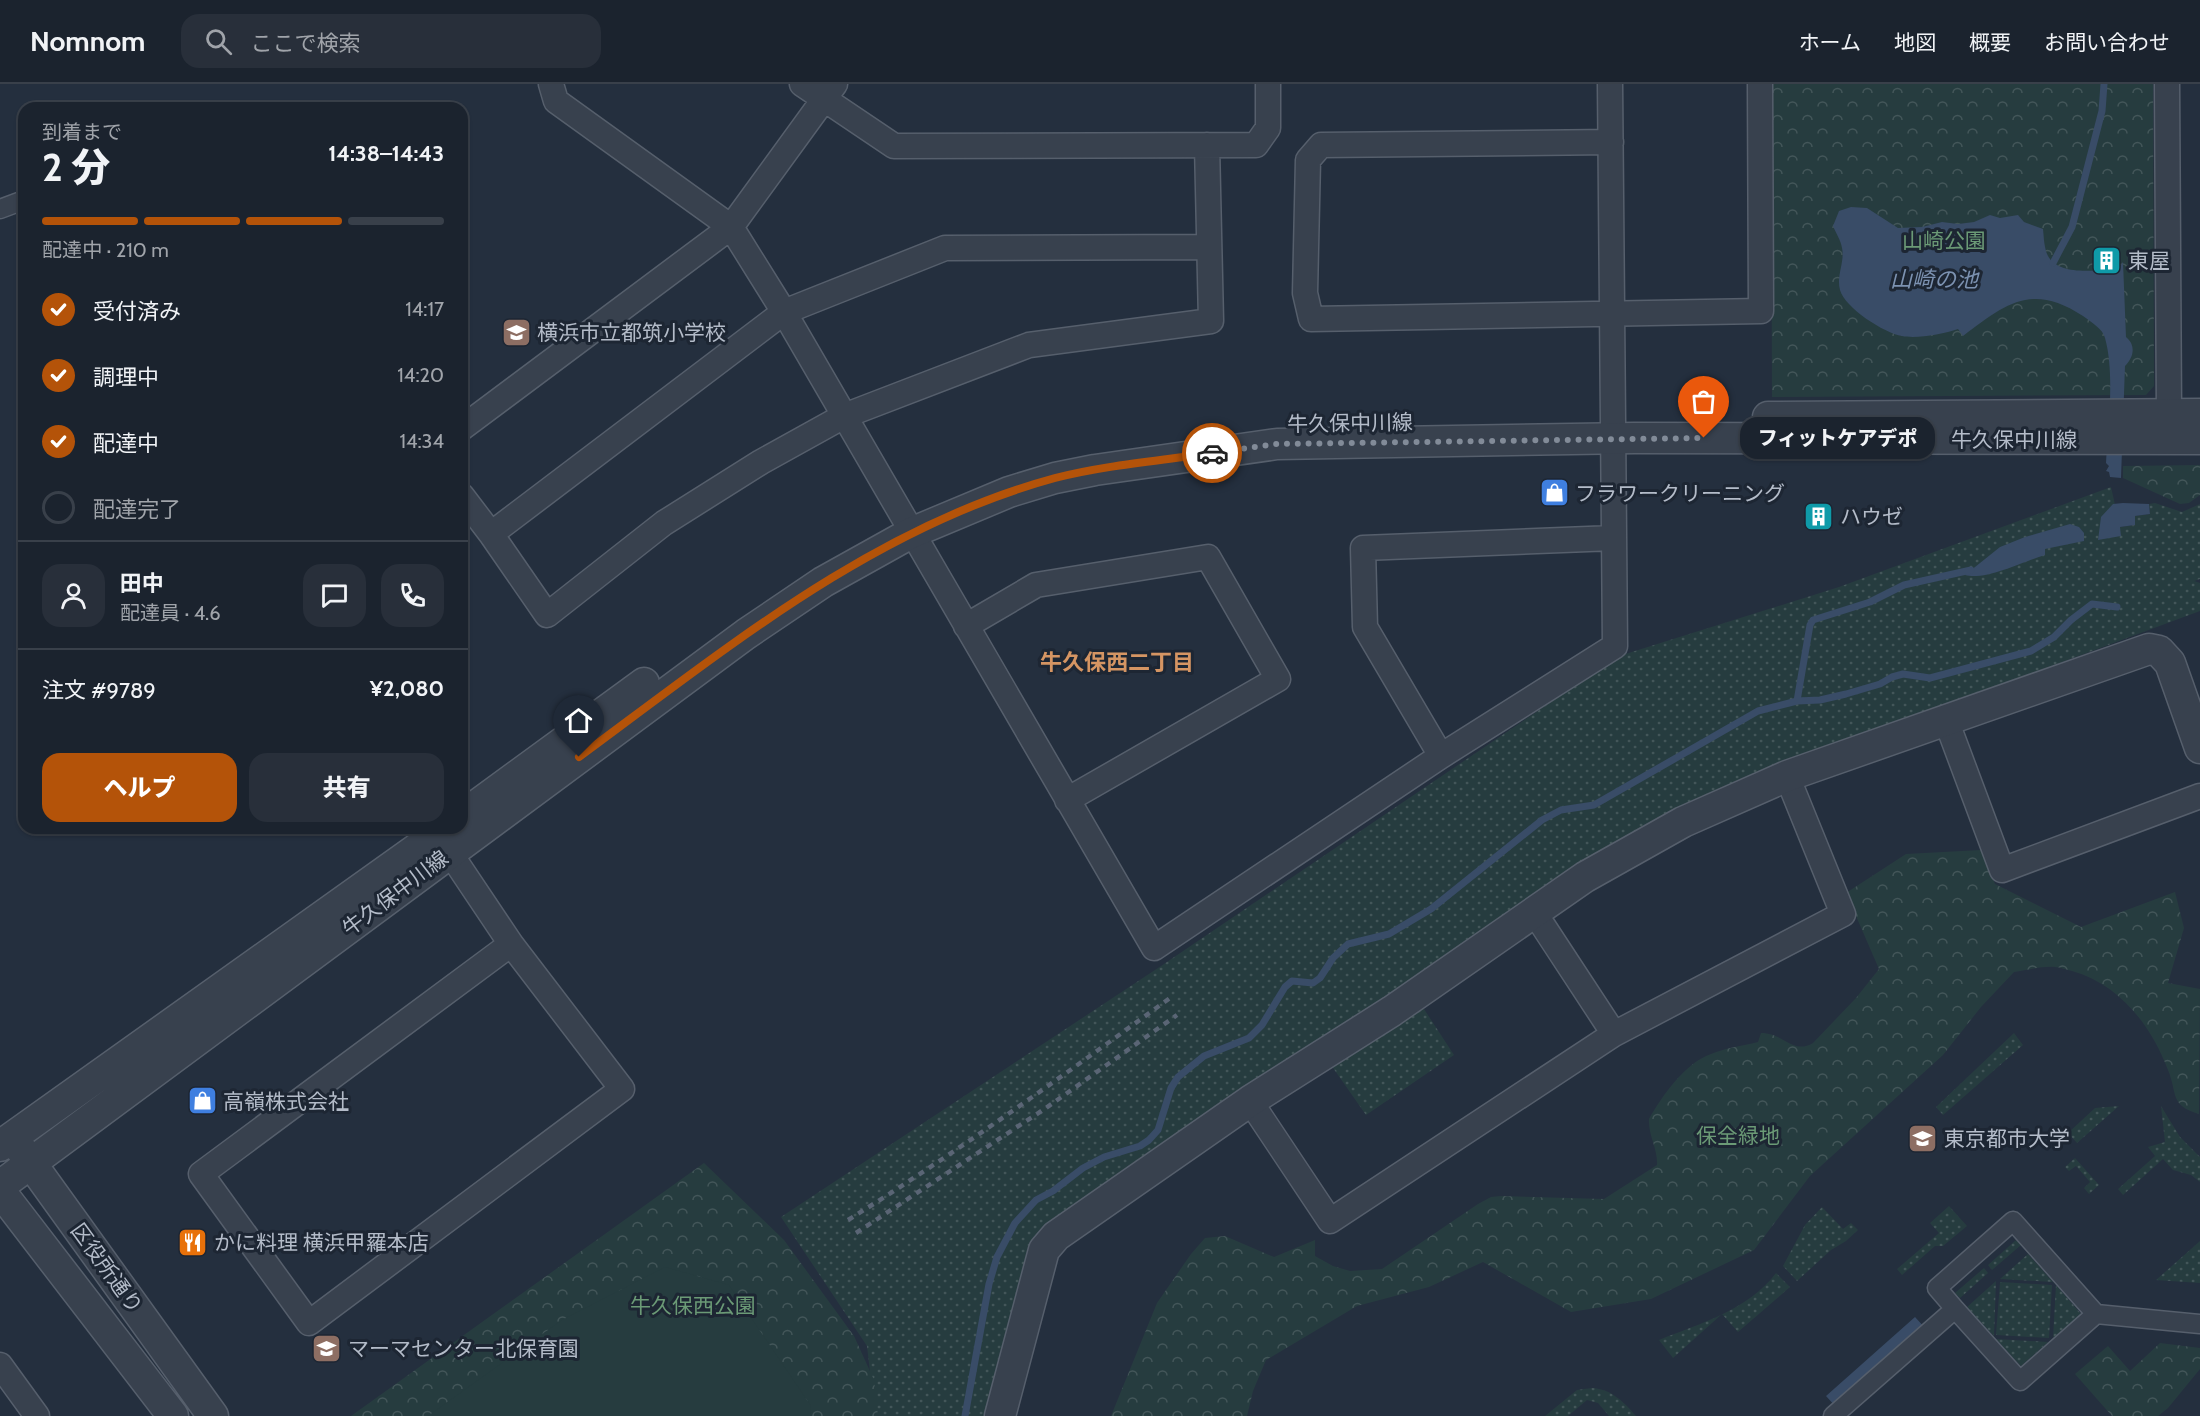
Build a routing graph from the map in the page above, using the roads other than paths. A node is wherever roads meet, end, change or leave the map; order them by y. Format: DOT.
graph roads {
  1 [pos="551,84"];
  2 [pos="802,84"];
  3 [pos="1268,84"];
  4 [pos="1610,84"];
  5 [pos="1760,84"];
  6 [pos="2167,84"];
  7 [pos="829,92"];
  8 [pos="1611,142"];
  9 [pos="1207,145"];
  10 [pos="18,202"];
  11 [pos="0,209"];
  12 [pos="731,227"];
  13 [pos="1208,247"];
  14 [pos="784,312"];
  15 [pos="1612,314"];
  16 [pos="2200,414"];
  17 [pos="2169,415"];
  18 [pos="844,416"];
  19 [pos="468,424"];
  20 [pos="1614,428"];
  21 [pos="2200,439"];
  22 [pos="468,504"];
  23 [pos="906,524"];
  24 [pos="491,534"];
  25 [pos="1614,538"];
  26 [pos="966,626"];
  27 [pos="1946,720"];
  28 [pos="2200,747"];
  29 [pos="1441,756"];
  30 [pos="1787,776"];
  31 [pos="2200,796"];
  32 [pos="1068,800"];
  33 [pos="468,812"];
  34 [pos="468,826"];
  35 [pos="448,840"];
  36 [pos="1534,912"];
  37 [pos="511,944"];
  38 [pos="1614,1034"];
  39 [pos="1250,1101"];
  40 [pos="4,1135"];
  41 [pos="31,1162"];
  42 [pos="0,1186"];
  43 [pos="0,1191"];
  44 [pos="1955,1309"];
  45 [pos="2096,1314"];
  46 [pos="2200,1324"];
  47 [pos="0,1365"];
  48 [pos="37,1416"];
  49 [pos="173,1416"];
  50 [pos="213,1416"];
  51 [pos="1000,1416"];
  52 [pos="1833,1416"];
  1 -- 12 [label="street"];
  2 -- 7 [label="street"];
  3 -- 9 [label="street"];
  4 -- 8 [label="street"];
  5 -- 15 [label="street"];
  6 -- 17 [label="street"];
  7 -- 9 [label="street"];
  7 -- 12 [label="street"];
  8 -- 15 [label="street"];
  8 -- 15 [label="street"];
  9 -- 13 [label="street"];
  10 -- 11 [label="street"];
  12 -- 14 [label="street"];
  12 -- 19 [label="street"];
  13 -- 14 [label="street"];
  13 -- 18 [label="street"];
  14 -- 18 [label="street"];
  14 -- 24 [label="street"];
  15 -- 20 [label="street"];
  16 -- 17 [label="street, 牛久保中川線"];
  17 -- 20 [label="street, 牛久保中川線"];
  18 -- 23 [label="street"];
  18 -- 24 [label="street"];
  20 -- 21 [label="street, 牛久保中川線"];
  20 -- 23 [label="street, 牛久保中川線"];
  20 -- 25 [label="street"];
  22 -- 24 [label="street"];
  23 -- 26 [label="street"];
  23 -- 33 [label="street, 牛久保中川線"];
  23 -- 34 [label="street, 牛久保中川線"];
  25 -- 29 [label="street"];
  25 -- 29 [label="street"];
  26 -- 32 [label="street"];
  26 -- 32 [label="street"];
  27 -- 28 [label="street"];
  27 -- 30 [label="street"];
  27 -- 31 [label="street"];
  29 -- 32 [label="street"];
  30 -- 36 [label="street"];
  30 -- 38 [label="street"];
  35 -- 37 [label="street"];
  35 -- 40 [label="street, 牛久保中川線"];
  35 -- 41 [label="street, 牛久保中川線"];
  36 -- 38 [label="street"];
  36 -- 39 [label="street"];
  37 -- 37 [label="street"];
  38 -- 39 [label="street"];
  39 -- 51 [label="street"];
  40 -- 41 [label="street, 区役所通り"];
  41 -- 42 [label="street, 牛久保中川線"];
  41 -- 50 [label="street, 区役所通り"];
  43 -- 49 [label="street, 区役所通り"];
  44 -- 45 [label="street"];
  44 -- 45 [label="street"];
  44 -- 52 [label="street"];
  45 -- 46 [label="street"];
  47 -- 48 [label="street"];
}
